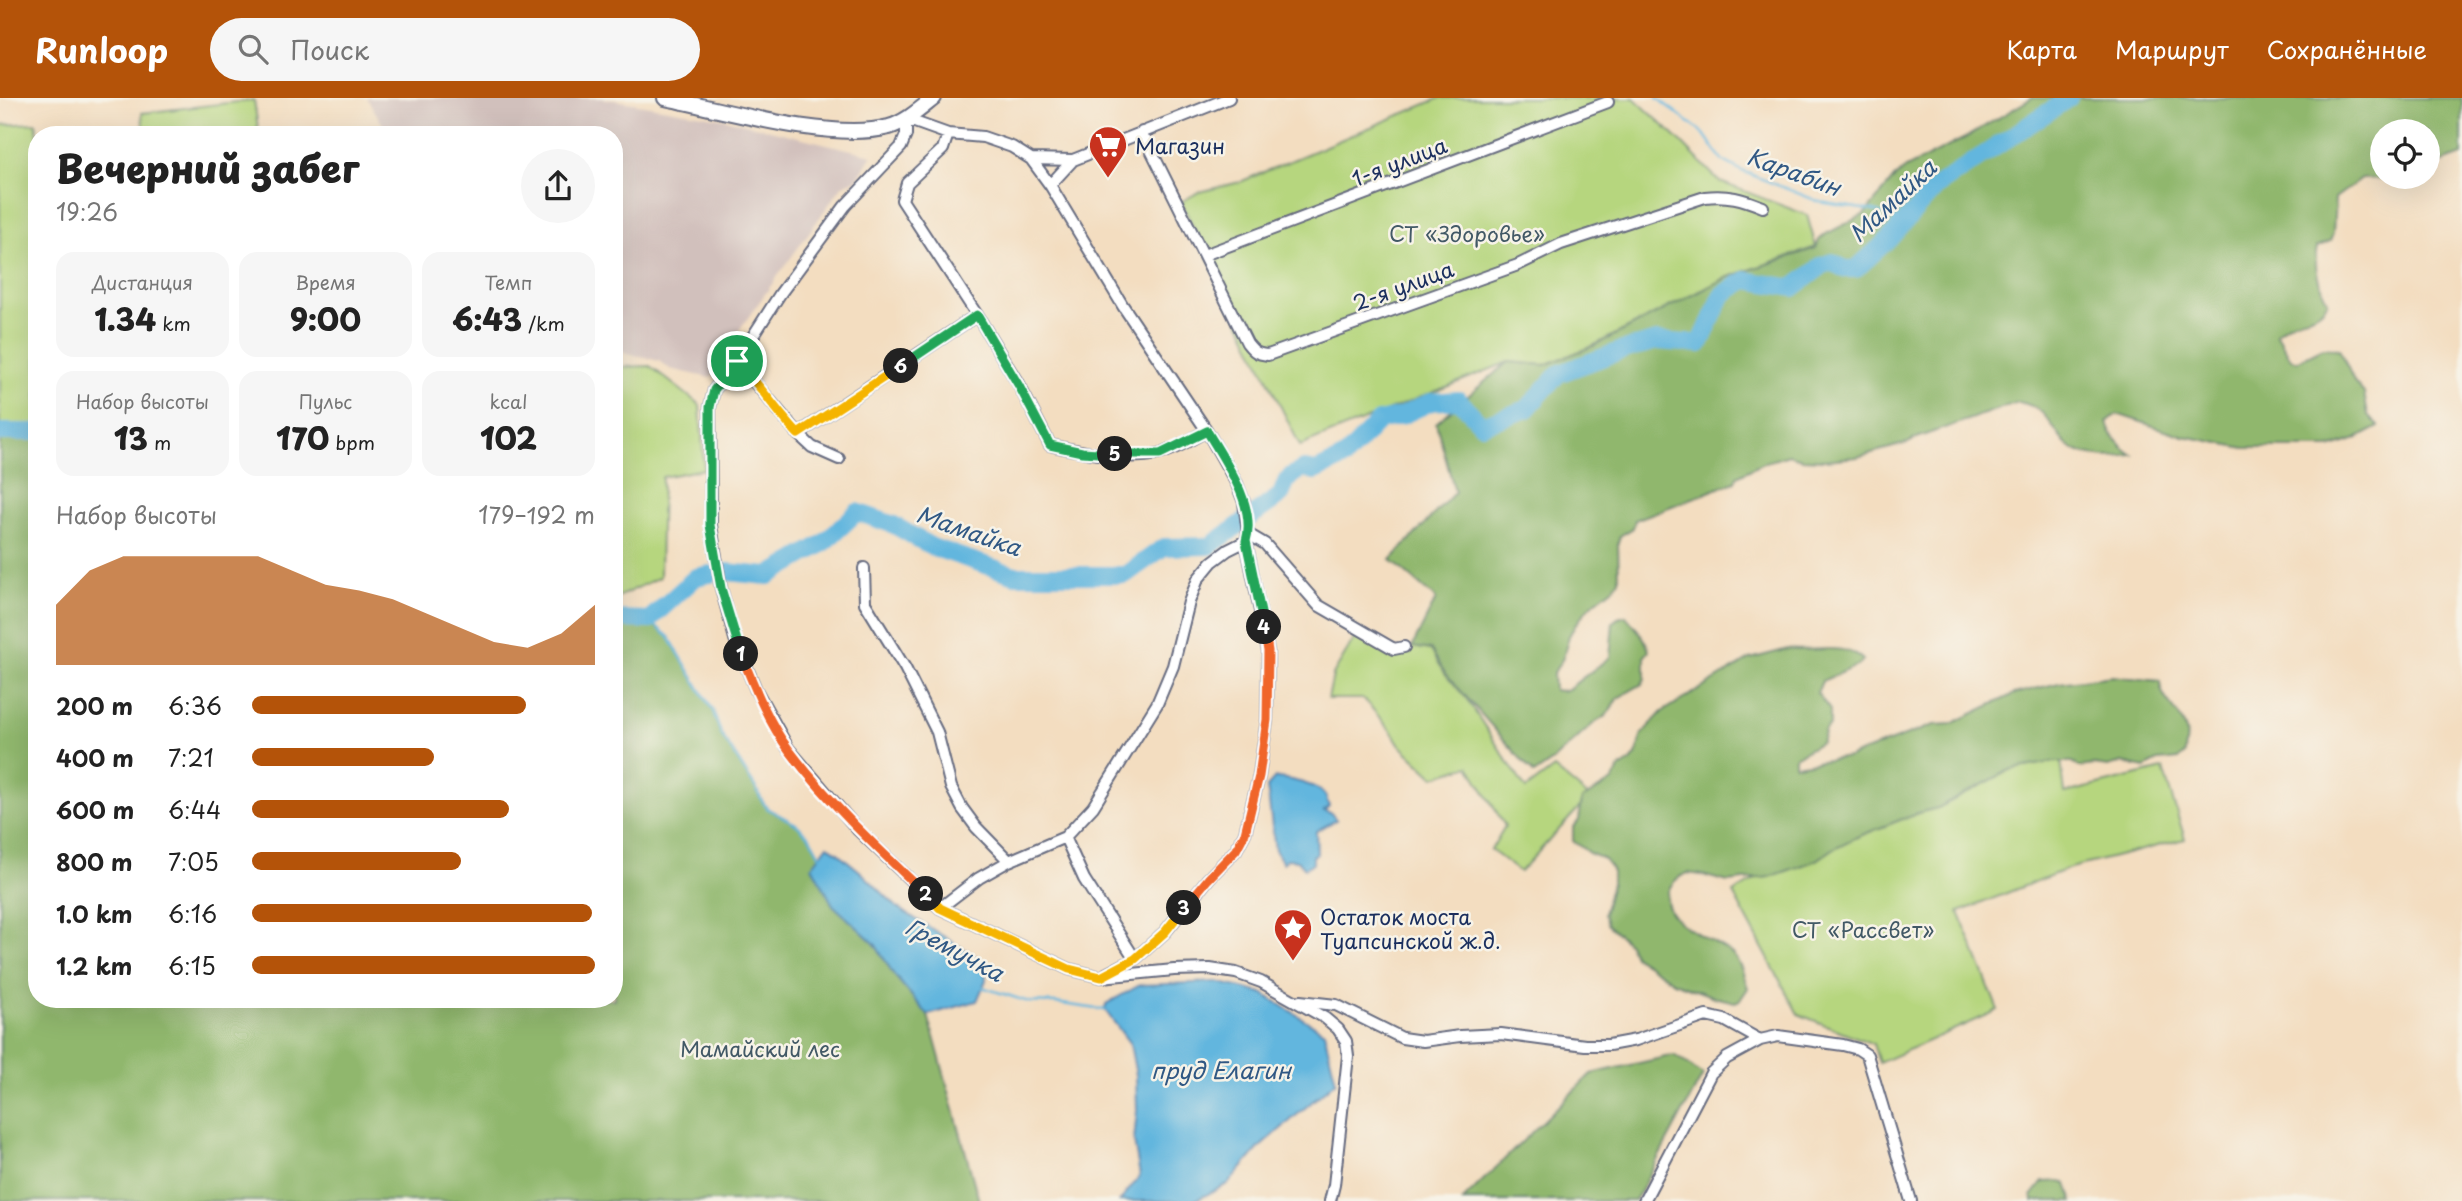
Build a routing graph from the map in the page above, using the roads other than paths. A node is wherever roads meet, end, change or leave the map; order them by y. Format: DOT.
graph roads {
  1 [pos="665,98"];
  2 [pos="934,98"];
  3 [pos="1229,98"];
  4 [pos="1608,103"];
  5 [pos="905,120"];
  6 [pos="1142,132"];
  7 [pos="948,134"];
  8 [pos="1031,159"];
  9 [pos="1073,160"];
  10 [pos="1050,185"];
  11 [pos="1763,207"];
  12 [pos="1203,255"];
  13 [pos="977,315"];
  14 [pos="737,361"];
  15 [pos="1207,431"];
  16 [pos="798,434"];
  17 [pos="839,459"];
  18 [pos="1247,535"];
  19 [pos="864,568"];
  20 [pos="1404,647"];
  21 [pos="1065,837"];
  22 [pos="1009,861"];
  23 [pos="940,908"];
  24 [pos="1135,959"];
  25 [pos="1101,977"];
  26 [pos="1295,1001"];
  27 [pos="1760,1040"];
  28 [pos="1330,1201"];
  29 [pos="1644,1201"];
  30 [pos="1911,1201"];
  1 -- 5 [label="street"];
  2 -- 5 [label="street"];
  3 -- 6 [label="street"];
  4 -- 12 [label="street, 1-я улица"];
  5 -- 7 [label="street"];
  5 -- 14 [label="street"];
  6 -- 9 [label="street"];
  6 -- 12 [label="street"];
  7 -- 8 [label="street"];
  7 -- 13 [label="street"];
  8 -- 9 [label="street"];
  8 -- 10 [label="street"];
  9 -- 10 [label="street"];
  10 -- 15 [label="street"];
  11 -- 12 [label="street, 2-я улица"];
  13 -- 15 [label="street"];
  13 -- 16 [label="street"];
  14 -- 16 [label="street"];
  14 -- 23 [label="street"];
  15 -- 18 [label="street"];
  16 -- 17 [label="street"];
  18 -- 20 [label="street"];
  18 -- 21 [label="street"];
  18 -- 24 [label="street"];
  19 -- 22 [label="street"];
  21 -- 22 [label="street"];
  21 -- 24 [label="street"];
  22 -- 23 [label="street"];
  23 -- 25 [label="street"];
  24 -- 25 [label="street"];
  25 -- 26 [label="street"];
  26 -- 27 [label="street"];
  26 -- 28 [label="street"];
  27 -- 29 [label="street"];
  27 -- 30 [label="street"];
}
